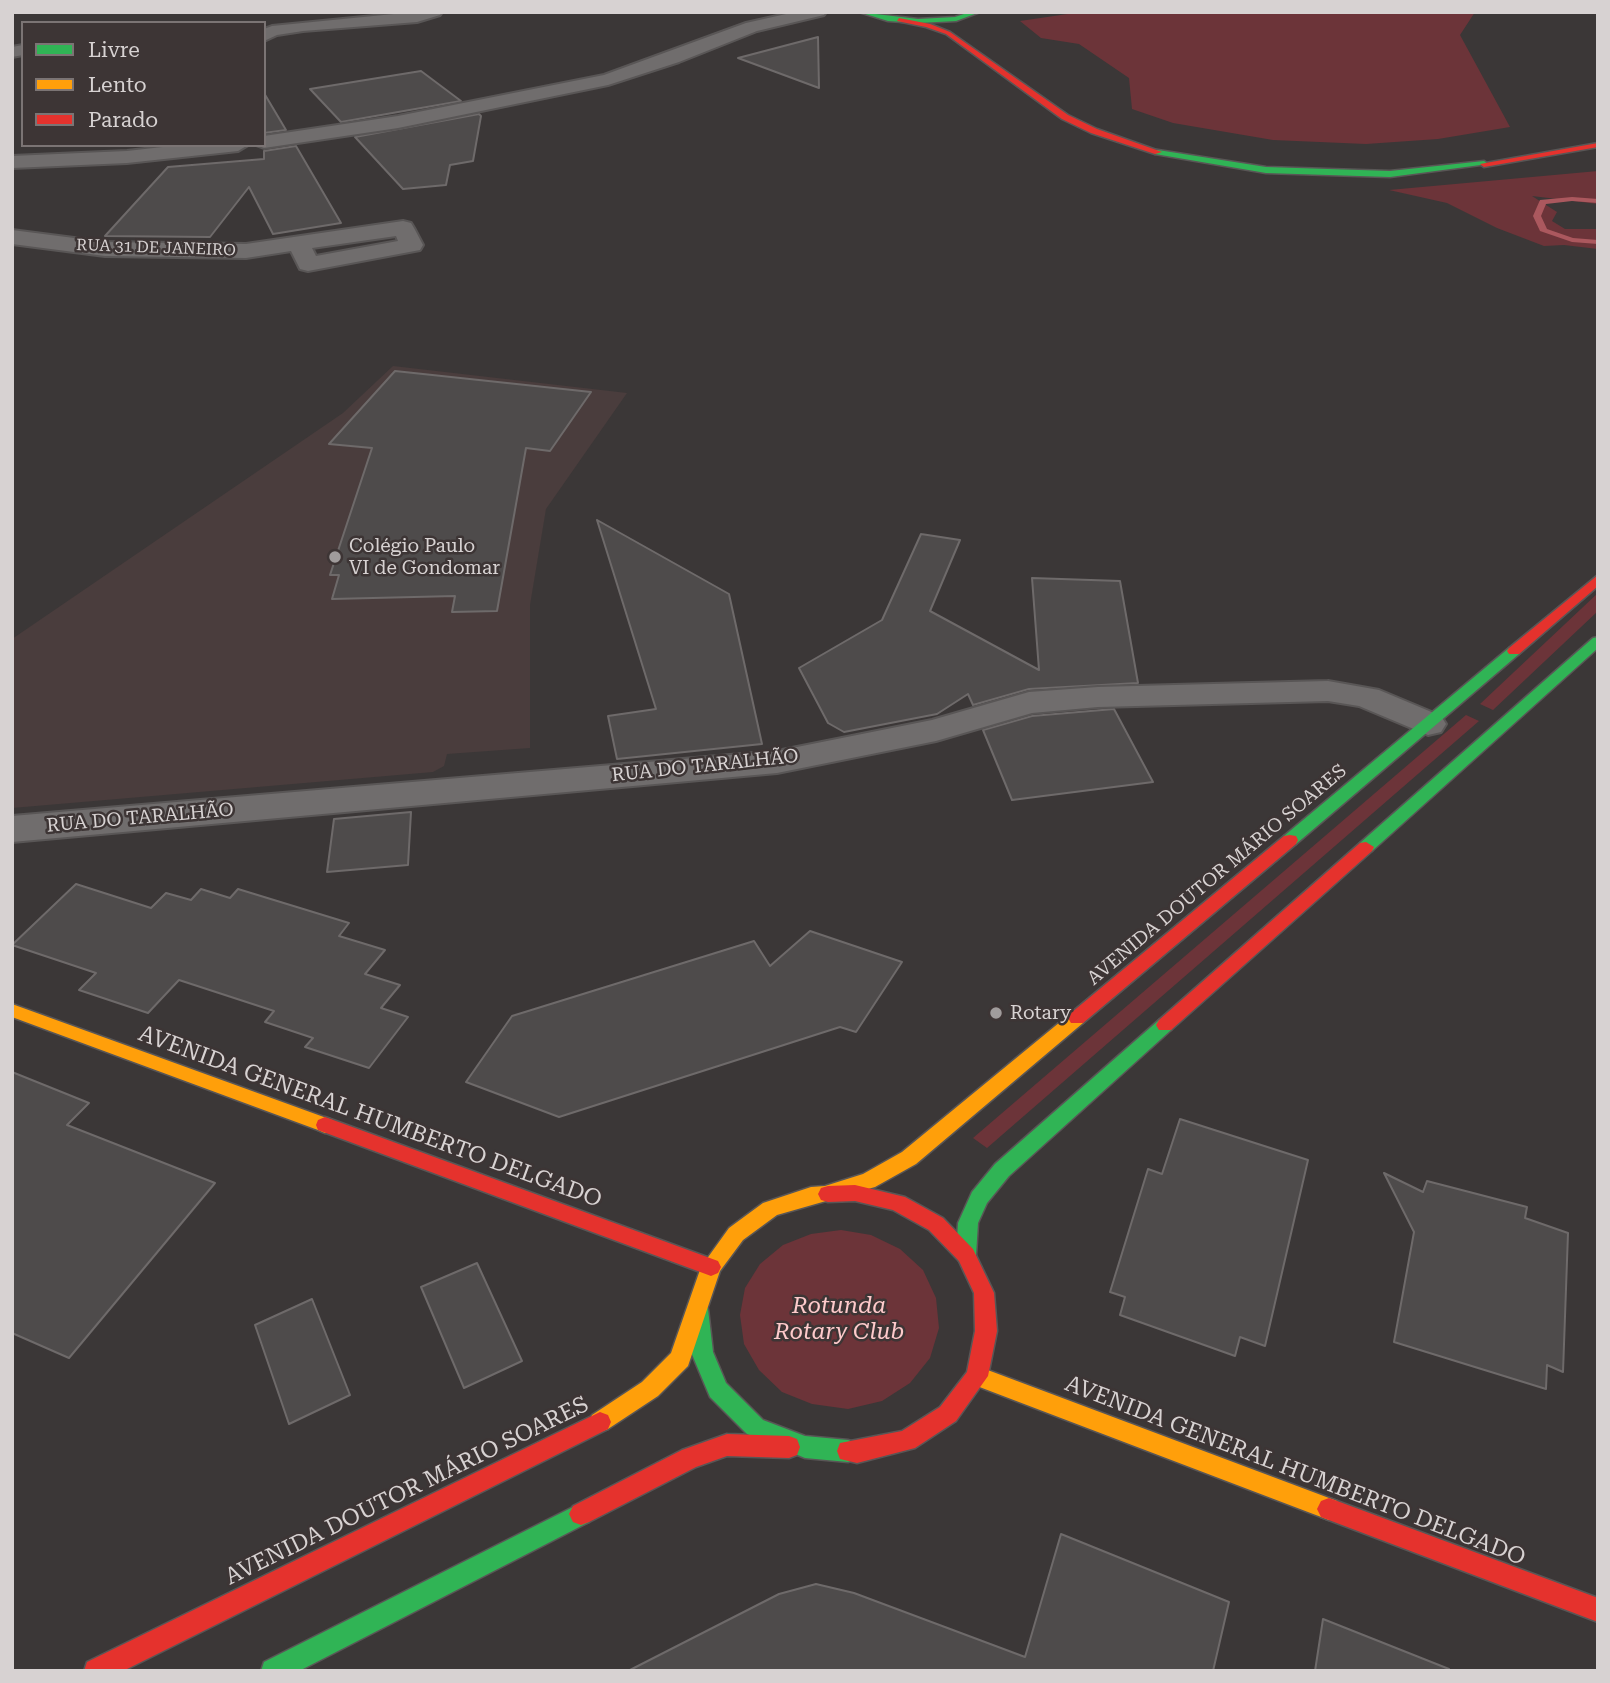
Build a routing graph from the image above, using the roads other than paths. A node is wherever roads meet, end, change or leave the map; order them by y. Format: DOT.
graph roads {
  1 [pos="434,12"];
  2 [pos="818,12"];
  3 [pos="862,12"];
  4 [pos="974,14"];
  5 [pos="898,20"];
  6 [pos="976,32"];
  7 [pos="266,35"];
  8 [pos="1108,119"];
  9 [pos="1598,131"];
  10 [pos="266,142"];
  11 [pos="1598,145"];
  12 [pos="220,147"];
  13 [pos="12,162"];
  14 [pos="12,237"];
  15 [pos="299,245"];
  16 [pos="1598,579"];
  17 [pos="1594,648"];
  18 [pos="1428,724"];
  19 [pos="12,830"];
  20 [pos="12,1010"];
  21 [pos="811,1195"];
  22 [pos="966,1255"];
  23 [pos="711,1267"];
  24 [pos="698,1309"];
  25 [pos="977,1376"];
  26 [pos="805,1447"];
  27 [pos="1598,1609"];
  28 [pos="96,1671"];
  29 [pos="273,1671"];
  1 -- 7 [label="street"];
  2 -- 10 [label="street"];
  3 -- 5 [label="main road"];
  4 -- 5 [label="main road"];
  4 -- 6 [label="main road"];
  5 -- 11 [label="main road"];
  8 -- 9 [label="main road"];
  12 -- 13 [label="street"];
  14 -- 15 [label="street, RUA 31 DE JANEIRO"];
  16 -- 18 [label="main road, AVENIDA DOUTOR MÁRIO SOARES"];
  17 -- 22 [label="main road"];
  18 -- 19 [label="street, RUA DO TARALHÃO"];
  18 -- 21 [label="main road, AVENIDA DOUTOR MÁRIO SOARES"];
  20 -- 23 [label="main road, AVENIDA GENERAL HUMBERTO DELGADO"];
  21 -- 22 [label="main road"];
  21 -- 23 [label="main road, AVENIDA DOUTOR MÁRIO SOARES"];
  22 -- 25 [label="main road"];
  23 -- 24 [label="main road, AVENIDA DOUTOR MÁRIO SOARES"];
  24 -- 26 [label="main road"];
  24 -- 28 [label="main road, AVENIDA DOUTOR MÁRIO SOARES"];
  25 -- 26 [label="main road"];
  25 -- 27 [label="main road, AVENIDA GENERAL HUMBERTO DELGADO"];
  26 -- 29 [label="main road"];
}
